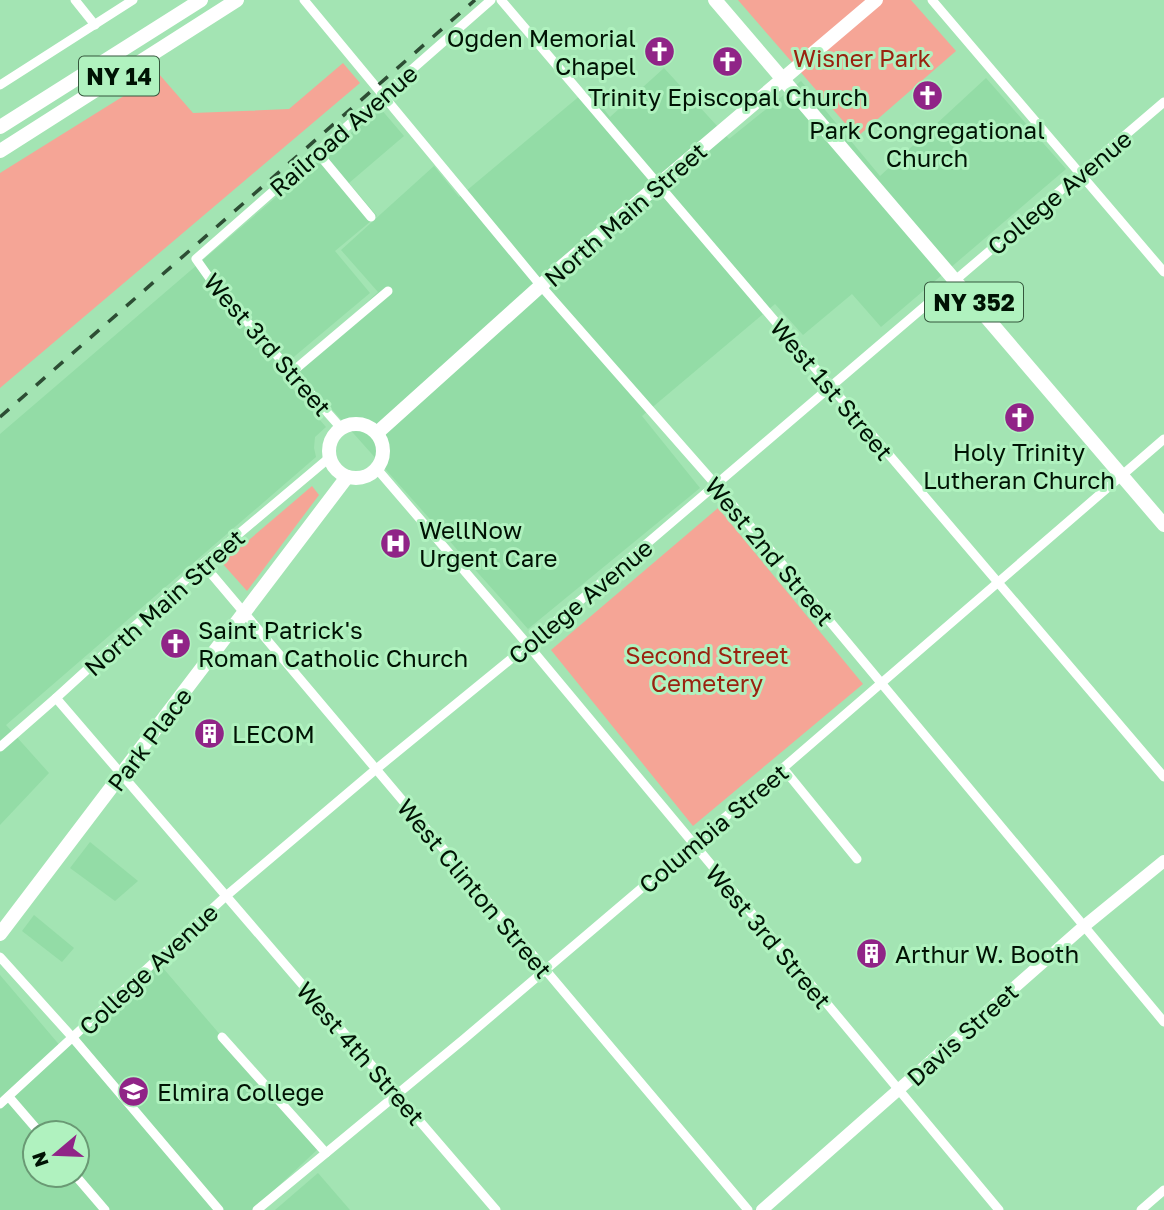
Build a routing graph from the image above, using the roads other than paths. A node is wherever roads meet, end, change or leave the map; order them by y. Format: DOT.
graph roads {
  1 [pos="75,0"];
  2 [pos="133,0"];
  3 [pos="201,0"];
  4 [pos="237,0"];
  5 [pos="304,0"];
  6 [pos="491,0"];
  7 [pos="501,0"];
  8 [pos="715,0"];
  9 [pos="876,0"];
  10 [pos="932,0"];
  11 [pos="95,25"];
  12 [pos="783,79"];
  13 [pos="0,85"];
  14 [pos="382,95"];
  15 [pos="1164,103"];
  16 [pos="0,127"];
  17 [pos="0,151"];
  18 [pos="317,152"];
  19 [pos="1080,174"];
  20 [pos="660,184"];
  21 [pos="371,217"];
  22 [pos="196,259"];
  23 [pos="1164,272"];
  24 [pos="956,280"];
  25 [pos="541,286"];
  26 [pos="388,290"];
  27 [pos="292,372"];
  28 [pos="831,387"];
  29 [pos="341,428"];
  30 [pos="377,433"];
  31 [pos="1164,439"];
  32 [pos="329,458"];
  33 [pos="377,469"];
  34 [pos="1121,476"];
  35 [pos="347,477"];
  36 [pos="716,485"];
  37 [pos="1164,525"];
  38 [pos="203,564"];
  39 [pos="996,582"];
  40 [pos="243,612"];
  41 [pos="528,645"];
  42 [pos="882,684"];
  43 [pos="57,698"];
  44 [pos="0,747"];
  45 [pos="783,768"];
  46 [pos="374,770"];
  47 [pos="124,774"];
  48 [pos="1164,777"];
  49 [pos="692,844"];
  50 [pos="857,859"];
  51 [pos="1164,861"];
  52 [pos="226,896"];
  53 [pos="1083,927"];
  54 [pos="0,934"];
  55 [pos="0,957"];
  56 [pos="545,970"];
  57 [pos="1164,1021"];
  58 [pos="222,1037"];
  59 [pos="73,1038"];
  60 [pos="898,1091"];
  61 [pos="395,1094"];
  62 [pos="9,1097"];
  63 [pos="0,1104"];
  64 [pos="28,1119"];
  65 [pos="326,1153"];
  66 [pos="87,1189"];
  67 [pos="1164,1190"];
  68 [pos="105,1210"];
  69 [pos="219,1210"];
  70 [pos="257,1210"];
  71 [pos="496,1210"];
  72 [pos="748,1210"];
  73 [pos="762,1210"];
  74 [pos="999,1210"];
  75 [pos="1141,1210"];
  1 -- 11 [label="street"];
  2 -- 11 [label="street"];
  3 -- 16 [label="main road, NY 14"];
  4 -- 17 [label="main road, NY 14"];
  5 -- 14 [label="street, West 2nd Street"];
  6 -- 14 [label="street, Railroad Avenue"];
  7 -- 20 [label="street, West 1st Street"];
  8 -- 12 [label="main road, NY 352"];
  9 -- 12 [label="main road, North Main Street"];
  10 -- 19 [label="street"];
  11 -- 13 [label="street"];
  12 -- 20 [label="main road, North Main Street"];
  12 -- 24 [label="main road, NY 352"];
  14 -- 18 [label="street, Railroad Avenue"];
  14 -- 25 [label="street, West 2nd Street"];
  15 -- 19 [label="street, College Avenue"];
  18 -- 21 [label="street"];
  18 -- 22 [label="street, Railroad Avenue"];
  19 -- 23 [label="street"];
  19 -- 24 [label="street, College Avenue"];
  20 -- 25 [label="main road, North Main Street"];
  20 -- 28 [label="street, West 1st Street"];
  22 -- 27 [label="street, West 3rd Street"];
  24 -- 28 [label="street, College Avenue"];
  24 -- 34 [label="main road, NY 352"];
  25 -- 30 [label="main road, North Main Street"];
  25 -- 36 [label="street, West 2nd Street"];
  26 -- 27 [label="street"];
  27 -- 29 [label="street, West 3rd Street"];
  28 -- 36 [label="street, College Avenue"];
  28 -- 39 [label="street, West 1st Street"];
  29 -- 30 [label="main road"];
  29 -- 32 [label="main road"];
  30 -- 33 [label="main road"];
  31 -- 34 [label="street, Columbia Street"];
  32 -- 35 [label="main road"];
  32 -- 38 [label="street, North Main Street"];
  33 -- 35 [label="main road"];
  33 -- 41 [label="street, West 3rd Street"];
  34 -- 37 [label="main road, NY 352"];
  34 -- 39 [label="street, Columbia Street"];
  35 -- 40 [label="main road, Park Place"];
  36 -- 41 [label="street, College Avenue"];
  36 -- 42 [label="street, West 2nd Street"];
  38 -- 40 [label="street, West Clinton Street"];
  38 -- 43 [label="street, North Main Street"];
  39 -- 42 [label="street, Columbia Street"];
  39 -- 48 [label="street, West 1st Street"];
  40 -- 46 [label="street, West Clinton Street"];
  40 -- 47 [label="main road, Park Place"];
  41 -- 46 [label="street, College Avenue"];
  41 -- 49 [label="street, West 3rd Street"];
  42 -- 45 [label="street, Columbia Street"];
  42 -- 53 [label="street, West 2nd Street"];
  43 -- 44 [label="street, North Main Street"];
  43 -- 47 [label="street"];
  45 -- 49 [label="street, Columbia Street"];
  45 -- 50 [label="street"];
  46 -- 52 [label="street, College Avenue"];
  46 -- 56 [label="street, West Clinton Street"];
  47 -- 52 [label="street, West 4th Street"];
  47 -- 54 [label="main road, Park Place"];
  49 -- 56 [label="street, Columbia Street"];
  49 -- 60 [label="street, West 3rd Street"];
  51 -- 53 [label="street, Davis Street"];
  52 -- 59 [label="street, College Avenue"];
  52 -- 61 [label="street, West 4th Street"];
  53 -- 57 [label="street, West 2nd Street"];
  53 -- 60 [label="street, Davis Street"];
  55 -- 59 [label="street"];
  56 -- 61 [label="street, Columbia Street"];
  56 -- 72 [label="street, West Clinton Street"];
  58 -- 65 [label="street"];
  59 -- 62 [label="street, College Avenue"];
  59 -- 69 [label="street"];
  60 -- 73 [label="street, Davis Street"];
  60 -- 74 [label="street, West 3rd Street"];
  61 -- 65 [label="street, Columbia Street"];
  61 -- 71 [label="street, West 4th Street"];
  62 -- 63 [label="street, College Avenue"];
  62 -- 64 [label="street"];
  65 -- 70 [label="street, Columbia Street"];
  66 -- 68 [label="street"];
  67 -- 75 [label="street"];
}
